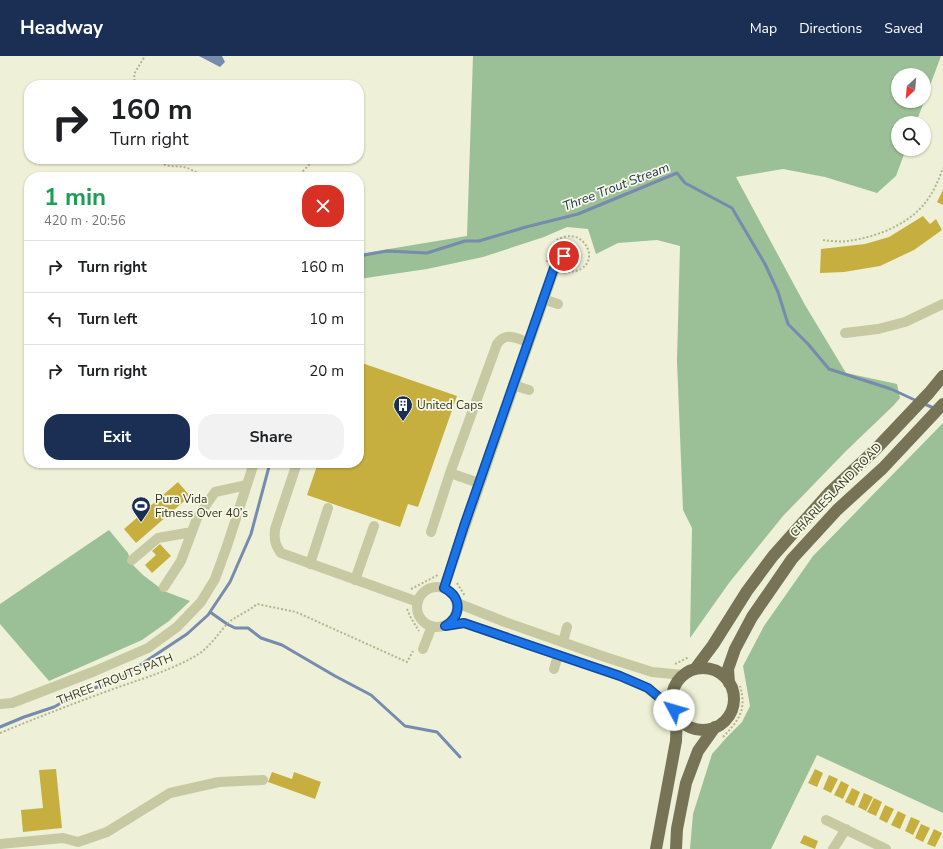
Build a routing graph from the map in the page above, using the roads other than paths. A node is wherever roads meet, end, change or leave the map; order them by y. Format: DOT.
graph roads {
  1 [pos="564,256"];
  2 [pos="544,299"];
  3 [pos="558,304"];
  4 [pos="943,304"];
  5 [pos="845,333"];
  6 [pos="528,342"];
  7 [pos="943,376"];
  8 [pos="513,385"];
  9 [pos="529,390"];
  10 [pos="943,404"];
  11 [pos="252,468"];
  12 [pos="296,468"];
  13 [pos="450,473"];
  14 [pos="479,483"];
  15 [pos="247,485"];
  16 [pos="328,508"];
  17 [pos="374,526"];
  18 [pos="192,532"];
  19 [pos="431,532"];
  20 [pos="132,560"];
  21 [pos="310,564"];
  22 [pos="355,580"];
  23 [pos="164,587"];
  24 [pos="444,588"];
  25 [pos="462,600"];
  26 [pos="418,602"];
  27 [pos="432,626"];
  28 [pos="445,626"];
  29 [pos="567,627"];
  30 [pos="563,642"];
  31 [pos="419,648"];
  32 [pos="558,655"];
  33 [pos="554,669"];
  34 [pos="696,669"];
  35 [pos="683,675"];
  36 [pos="734,683"];
  37 [pos="0,704"];
  38 [pos="676,712"];
  39 [pos="714,727"];
  40 [pos="263,780"];
  41 [pos="826,820"];
  42 [pos="846,829"];
  43 [pos="63,838"];
  44 [pos="0,844"];
  45 [pos="63,849"];
  46 [pos="656,849"];
  47 [pos="676,849"];
  48 [pos="833,849"];
  49 [pos="886,849"];
  1 -- 2 [label="street"];
  2 -- 3 [label="street"];
  2 -- 6 [label="street"];
  4 -- 5 [label="street"];
  6 -- 8 [label="street"];
  6 -- 13 [label="street"];
  7 -- 34 [label="main road, CHARLESLAND ROAD"];
  8 -- 9 [label="street"];
  8 -- 14 [label="street"];
  10 -- 36 [label="main road, CHARLESLAND ROAD"];
  11 -- 15 [label="street"];
  12 -- 21 [label="street"];
  13 -- 14 [label="street"];
  13 -- 19 [label="street"];
  14 -- 24 [label="street"];
  15 -- 18 [label="street"];
  15 -- 37 [label="street"];
  16 -- 21 [label="street"];
  17 -- 22 [label="street"];
  18 -- 20 [label="street"];
  18 -- 23 [label="street"];
  21 -- 22 [label="street"];
  22 -- 26 [label="street"];
  24 -- 25 [label="street"];
  24 -- 26 [label="street"];
  25 -- 28 [label="street"];
  25 -- 30 [label="street"];
  26 -- 27 [label="street"];
  27 -- 28 [label="street"];
  27 -- 31 [label="street"];
  28 -- 32 [label="street"];
  29 -- 30 [label="street"];
  30 -- 35 [label="street"];
  32 -- 33 [label="street"];
  32 -- 38 [label="street"];
  34 -- 35 [label="main road"];
  34 -- 36 [label="main road"];
  35 -- 38 [label="main road"];
  36 -- 39 [label="main road"];
  38 -- 39 [label="main road"];
  38 -- 46 [label="main road"];
  39 -- 47 [label="main road"];
  40 -- 43 [label="street"];
  41 -- 42 [label="street"];
  42 -- 48 [label="street"];
  42 -- 49 [label="street"];
  43 -- 44 [label="street"];
  43 -- 45 [label="street"];
}
